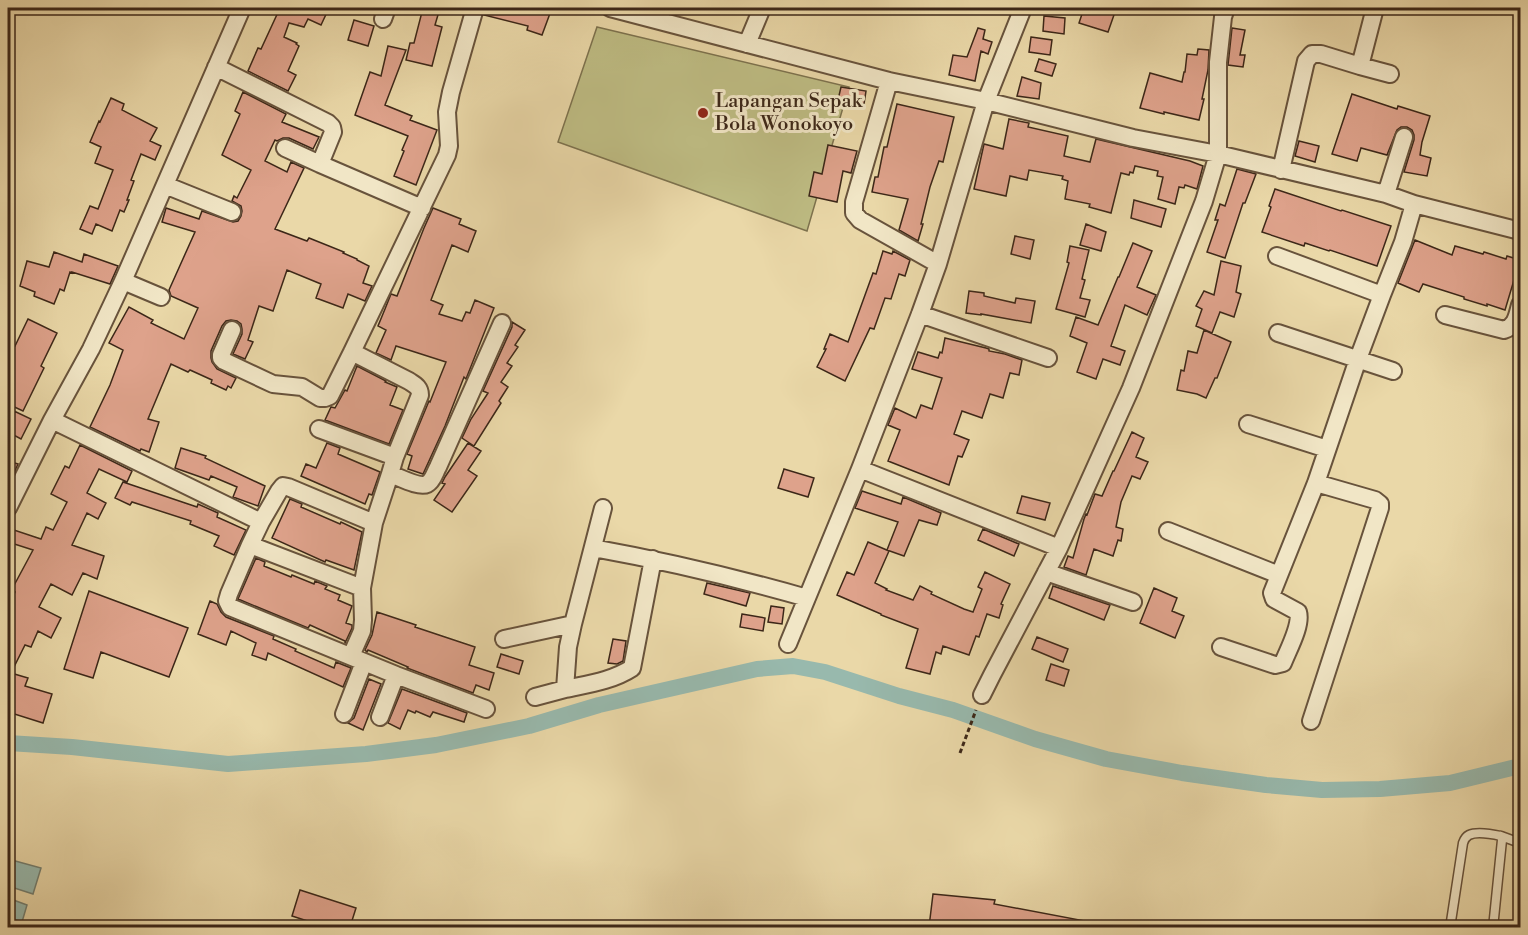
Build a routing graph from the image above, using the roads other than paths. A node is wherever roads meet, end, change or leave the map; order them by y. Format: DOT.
graph roads {
  1 [pos="242,8"];
  2 [pos="475,8"];
  3 [pos="610,8"];
  4 [pos="762,8"];
  5 [pos="1023,8"];
  6 [pos="1226,8"];
  7 [pos="1375,8"];
  8 [pos="747,44"];
  9 [pos="1360,66"];
  10 [pos="216,67"];
  11 [pos="1390,74"];
  12 [pos="889,81"];
  13 [pos="986,101"];
  14 [pos="1404,137"];
  15 [pos="285,148"];
  16 [pos="1218,154"];
  17 [pos="320,164"];
  18 [pos="1281,170"];
  19 [pos="165,185"];
  20 [pos="1386,194"];
  21 [pos="1414,204"];
  22 [pos="422,208"];
  23 [pos="232,212"];
  24 [pos="1521,231"];
  25 [pos="1277,256"];
  26 [pos="938,264"];
  27 [pos="123,281"];
  28 [pos="1382,295"];
  29 [pos="160,297"];
  30 [pos="1521,305"];
  31 [pos="921,314"];
  32 [pos="1445,315"];
  33 [pos="502,323"];
  34 [pos="232,330"];
  35 [pos="1278,333"];
  36 [pos="350,357"];
  37 [pos="1048,358"];
  38 [pos="1358,359"];
  39 [pos="1393,371"];
  40 [pos="52,420"];
  41 [pos="1248,424"];
  42 [pos="319,429"];
  43 [pos="1327,449"];
  44 [pos="395,457"];
  45 [pos="860,469"];
  46 [pos="390,474"];
  47 [pos="1316,483"];
  48 [pos="8,508"];
  49 [pos="603,508"];
  50 [pos="261,522"];
  51 [pos="374,523"];
  52 [pos="1168,531"];
  53 [pos="249,545"];
  54 [pos="593,548"];
  55 [pos="1059,548"];
  56 [pos="653,559"];
  57 [pos="1046,572"];
  58 [pos="1278,575"];
  59 [pos="362,588"];
  60 [pos="807,598"];
  61 [pos="1134,602"];
  62 [pos="573,624"];
  63 [pos="504,639"];
  64 [pos="788,644"];
  65 [pos="1221,647"];
  66 [pos="357,659"];
  67 [pos="396,675"];
  68 [pos="565,689"];
  69 [pos="982,695"];
  70 [pos="535,698"];
  71 [pos="486,709"];
  72 [pos="344,714"];
  73 [pos="380,717"];
  74 [pos="1311,721"];
  75 [pos="1501,836"];
  76 [pos="1521,843"];
  77 [pos="1450,927"];
  78 [pos="1493,927"];
  1 -- 10 [label="street"];
  2 -- 22 [label="street"];
  3 -- 8 [label="street"];
  4 -- 8 [label="street"];
  5 -- 13 [label="street"];
  6 -- 16 [label="street"];
  7 -- 9 [label="street"];
  8 -- 12 [label="street"];
  9 -- 11 [label="street"];
  9 -- 18 [label="street"];
  10 -- 17 [label="street"];
  10 -- 19 [label="street"];
  12 -- 13 [label="street"];
  12 -- 26 [label="street"];
  13 -- 16 [label="street"];
  13 -- 26 [label="street"];
  14 -- 20 [label="street"];
  15 -- 17 [label="street"];
  16 -- 18 [label="street"];
  16 -- 55 [label="street"];
  17 -- 22 [label="street"];
  18 -- 20 [label="street"];
  19 -- 23 [label="street"];
  19 -- 27 [label="street"];
  20 -- 21 [label="street"];
  21 -- 24 [label="street"];
  21 -- 28 [label="street"];
  22 -- 36 [label="street"];
  25 -- 28 [label="street"];
  26 -- 31 [label="street"];
  27 -- 29 [label="street"];
  27 -- 40 [label="street"];
  28 -- 38 [label="street"];
  30 -- 32 [label="street"];
  31 -- 37 [label="street"];
  31 -- 45 [label="street"];
  33 -- 46 [label="street"];
  34 -- 36 [label="street"];
  35 -- 38 [label="street"];
  36 -- 44 [label="street"];
  38 -- 39 [label="street"];
  38 -- 43 [label="street"];
  40 -- 48 [label="street"];
  40 -- 50 [label="street"];
  41 -- 43 [label="street"];
  42 -- 44 [label="street"];
  43 -- 47 [label="street"];
  44 -- 46 [label="street"];
  45 -- 55 [label="street"];
  45 -- 60 [label="street"];
  46 -- 51 [label="street"];
  47 -- 58 [label="street"];
  47 -- 74 [label="street"];
  49 -- 54 [label="street"];
  50 -- 51 [label="street"];
  50 -- 53 [label="street"];
  51 -- 59 [label="street"];
  52 -- 58 [label="street"];
  53 -- 59 [label="street"];
  53 -- 66 [label="street"];
  54 -- 56 [label="street"];
  54 -- 62 [label="street"];
  55 -- 57 [label="street"];
  56 -- 60 [label="street"];
  56 -- 68 [label="street"];
  57 -- 61 [label="street"];
  57 -- 69 [label="street"];
  58 -- 65 [label="street"];
  59 -- 66 [label="street"];
  60 -- 64 [label="street"];
  62 -- 63 [label="street"];
  62 -- 68 [label="street"];
  66 -- 67 [label="street"];
  66 -- 72 [label="street"];
  67 -- 71 [label="street"];
  67 -- 73 [label="street"];
  68 -- 70 [label="street"];
  75 -- 76 [label="lane"];
  75 -- 77 [label="lane"];
  75 -- 78 [label="lane"];
}
